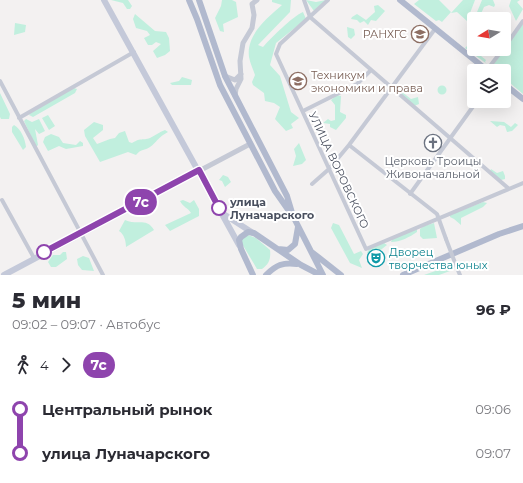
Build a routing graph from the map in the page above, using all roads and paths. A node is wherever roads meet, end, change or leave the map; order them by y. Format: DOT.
graph roads {
  1 [pos="103,0"];
  2 [pos="189,0"];
  3 [pos="199,0"];
  4 [pos="257,0"];
  5 [pos="304,0"];
  6 [pos="328,0"];
  7 [pos="400,0"];
  8 [pos="250,2"];
  9 [pos="310,17"];
  10 [pos="523,21"];
  11 [pos="435,29"];
  12 [pos="511,38"];
  13 [pos="134,52"];
  14 [pos="480,64"];
  15 [pos="371,70"];
  16 [pos="241,74"];
  17 [pos="225,76"];
  18 [pos="0,81"];
  19 [pos="390,88"];
  20 [pos="511,90"];
  21 [pos="235,98"];
  22 [pos="523,99"];
  23 [pos="472,108"];
  24 [pos="303,111"];
  25 [pos="19,118"];
  26 [pos="450,138"];
  27 [pos="250,144"];
  28 [pos="349,145"];
  29 [pos="329,169"];
  30 [pos="199,170"];
  31 [pos="523,183"];
  32 [pos="312,184"];
  33 [pos="508,188"];
  34 [pos="410,194"];
  35 [pos="2,200"];
  36 [pos="221,212"];
  37 [pos="293,216"];
  38 [pos="438,219"];
  39 [pos="298,226"];
  40 [pos="523,226"];
  41 [pos="515,228"];
  42 [pos="523,230"];
  43 [pos="254,233"];
  44 [pos="80,234"];
  45 [pos="275,248"];
  46 [pos="241,249"];
  47 [pos="310,250"];
  48 [pos="34,258"];
  49 [pos="301,265"];
  50 [pos="4,275"];
  51 [pos="102,275"];
  52 [pos="253,275"];
  53 [pos="266,275"];
  54 [pos="322,275"];
  55 [pos="341,275"];
  56 [pos="403,275"];
  57 [pos="460,275"];
  1 -- 13 [label="main road"];
  2 -- 27 [label="main road"];
  3 -- 17 [label="main road"];
  4 -- 8 [label="street"];
  5 -- 9 [label="street"];
  6 -- 9 [label="street"];
  7 -- 11 [label="main road"];
  8 -- 16 [label="street"];
  9 -- 15 [label="street"];
  9 -- 24 [label="street, УЛИЦА ВОРОВСКОГО"];
  10 -- 12 [label="street"];
  11 -- 14 [label="main road"];
  11 -- 19 [label="street"];
  13 -- 25 [label="street"];
  13 -- 30 [label="main road"];
  15 -- 19 [label="street"];
  15 -- 24 [label="street"];
  16 -- 17 [label="street"];
  16 -- 21 [label="street"];
  17 -- 21 [label="main road"];
  18 -- 25 [label="street"];
  19 -- 26 [label="street"];
  19 -- 28 [label="street"];
  20 -- 22 [label="main road"];
  21 -- 37 [label="main road"];
  23 -- 26 [label="street"];
  24 -- 29 [label="street, УЛИЦА ВОРОВСКОГО"];
  25 -- 44 [label="street"];
  26 -- 33 [label="street"];
  26 -- 34 [label="street"];
  27 -- 30 [label="street"];
  27 -- 37 [label="main road"];
  28 -- 29 [label="street"];
  28 -- 34 [label="street"];
  29 -- 32 [label="street"];
  29 -- 38 [label="street, УЛИЦА ВОРОВСКОГО"];
  30 -- 36 [label="main road"];
  30 -- 44 [label="main road"];
  31 -- 33 [label="street"];
  33 -- 38 [label="street"];
  34 -- 38 [label="street"];
  35 -- 48 [label="street"];
  36 -- 43 [label="main road"];
  36 -- 46 [label="main road"];
  37 -- 39 [label="main road"];
  38 -- 57 [label="street, bridge"];
  39 -- 45 [label="main road"];
  39 -- 47 [label="main road"];
  40 -- 41 [label="main road"];
  41 -- 42 [label="main road"];
  41 -- 56 [label="main road"];
  43 -- 45 [label="main road"];
  43 -- 46 [label="main road"];
  44 -- 48 [label="main road"];
  44 -- 51 [label="street"];
  45 -- 49 [label="main road"];
  46 -- 52 [label="main road"];
  47 -- 54 [label="main road"];
  47 -- 55 [label="main road"];
  48 -- 50 [label="main road"];
  49 -- 53 [label="main road"];
  49 -- 54 [label="main road"];
}
